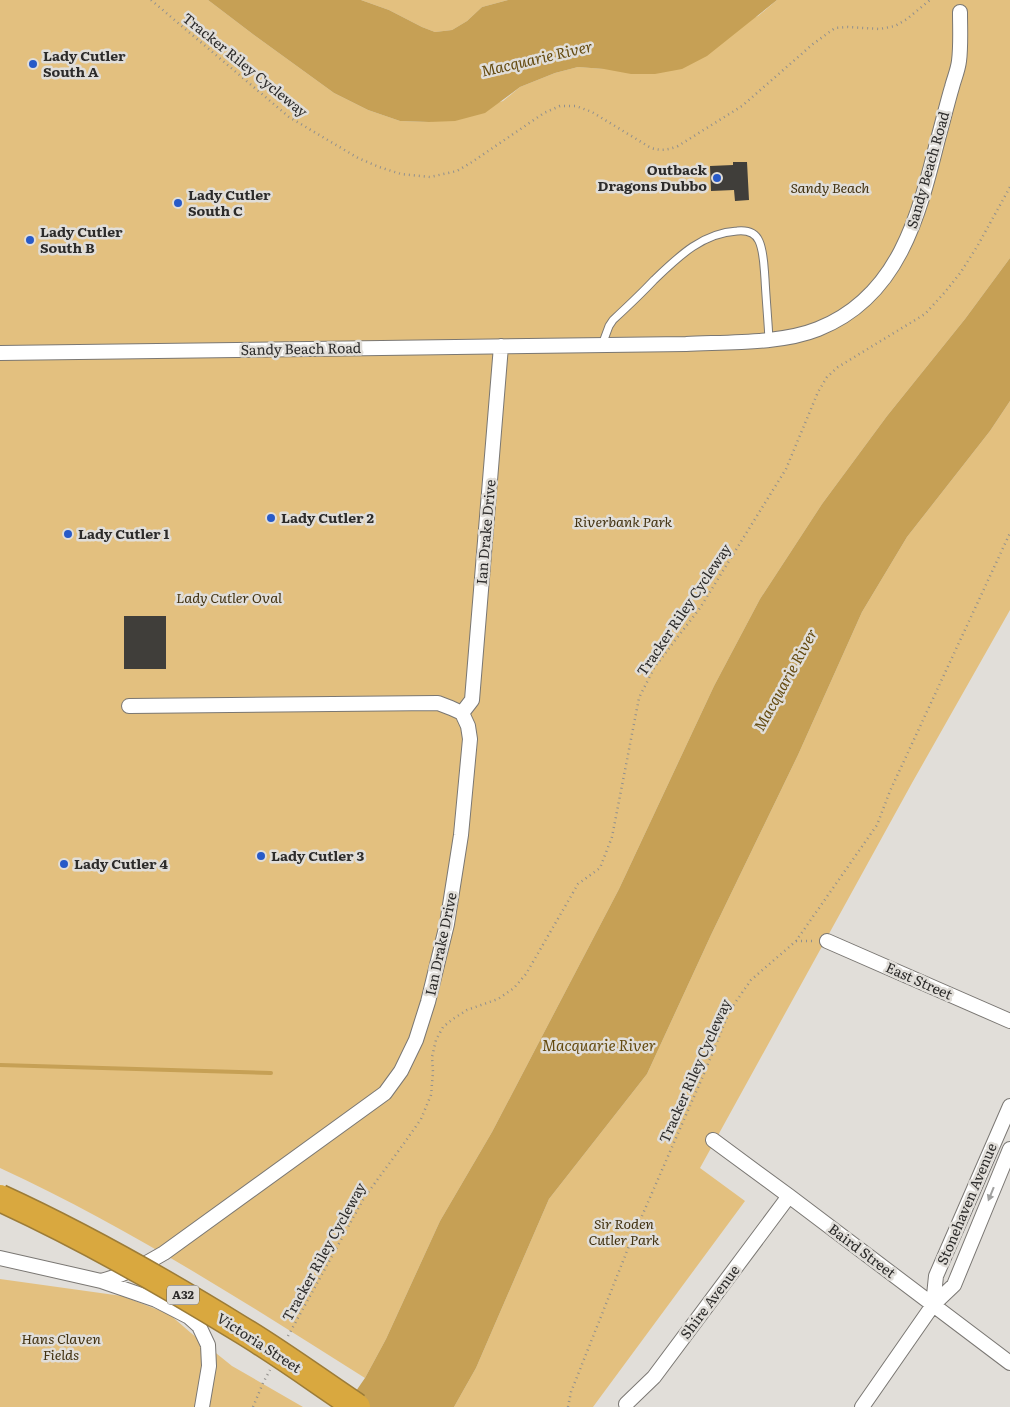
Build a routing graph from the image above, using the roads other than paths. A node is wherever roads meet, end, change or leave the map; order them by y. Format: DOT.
graph roads {
  1 [pos="960,12"];
  2 [pos="769,340"];
  3 [pos="602,345"];
  4 [pos="501,346"];
  5 [pos="0,353"];
  6 [pos="129,706"];
  7 [pos="462,713"];
  8 [pos="827,941"];
  9 [pos="1010,1021"];
  10 [pos="1010,1106"];
  11 [pos="713,1140"];
  12 [pos="1010,1148"];
  13 [pos="789,1196"];
  14 [pos="0,1198"];
  15 [pos="0,1258"];
  16 [pos="101,1281"];
  17 [pos="933,1305"];
  18 [pos="1010,1363"];
  19 [pos="626,1404"];
  20 [pos="202,1407"];
  21 [pos="357,1407"];
  22 [pos="862,1407"];
  1 -- 2 [label="street, Sandy Beach Road"];
  2 -- 3 [label="street, Sandy Beach Road"];
  2 -- 3 [label="lane"];
  3 -- 4 [label="street, Sandy Beach Road"];
  4 -- 5 [label="street, Sandy Beach Road"];
  4 -- 7 [label="street, Ian Drake Drive"];
  6 -- 7 [label="street"];
  7 -- 16 [label="street, Ian Drake Drive"];
  8 -- 9 [label="street, East Street"];
  10 -- 17 [label="street, Stonehaven Avenue"];
  11 -- 13 [label="street, Baird Street"];
  12 -- 17 [label="street, Stonehaven Avenue, one-way"];
  13 -- 17 [label="street, Baird Street"];
  13 -- 19 [label="street, Shire Avenue"];
  14 -- 21 [label="highway, Victoria Street / A32, bridge"];
  15 -- 16 [label="street"];
  16 -- 20 [label="street"];
  17 -- 18 [label="street, Baird Street"];
  17 -- 22 [label="street, Stonehaven Avenue"];
}
